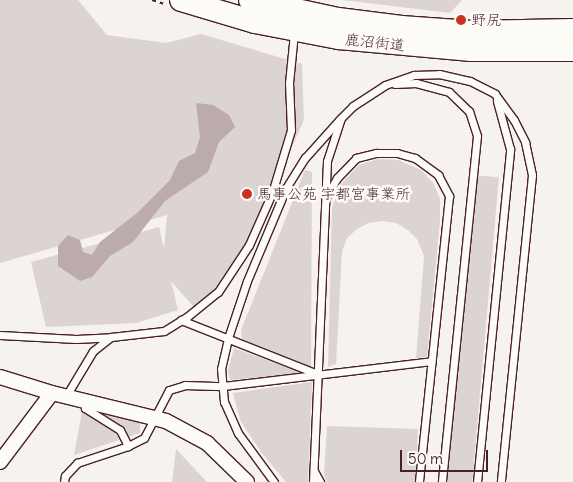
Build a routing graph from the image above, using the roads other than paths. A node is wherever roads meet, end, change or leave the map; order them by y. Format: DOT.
graph roads {
  1 [pos="181,0"];
  2 [pos="250,0"];
  3 [pos="292,13"];
  4 [pos="573,30"];
  5 [pos="573,50"];
  6 [pos="385,85"];
  7 [pos="495,94"];
  8 [pos="341,118"];
  9 [pos="324,200"];
  10 [pos="181,320"];
  11 [pos="0,335"];
  12 [pos="111,337"];
  13 [pos="228,338"];
  14 [pos="432,361"];
  15 [pos="317,374"];
  16 [pos="0,377"];
  17 [pos="223,386"];
  18 [pos="52,393"];
  19 [pos="66,396"];
  20 [pos="84,401"];
  21 [pos="156,418"];
  22 [pos="128,446"];
  23 [pos="0,462"];
  24 [pos="313,471"];
  25 [pos="64,482"];
  26 [pos="247,482"];
  27 [pos="274,482"];
  28 [pos="313,482"];
  29 [pos="320,482"];
  30 [pos="419,482"];
  31 [pos="442,482"];
  32 [pos="477,482"];
  33 [pos="501,482"];
  1 -- 3 [label="main road, 鹿沼街道"];
  2 -- 3 [label="main road, 鹿沼街道"];
  3 -- 4 [label="main road, 鹿沼街道"];
  3 -- 5 [label="main road, 鹿沼街道"];
  3 -- 10 [label="lane"];
  6 -- 7 [label="lane"];
  6 -- 8 [label="lane"];
  6 -- 31 [label="lane"];
  7 -- 32 [label="lane"];
  7 -- 33 [label="lane"];
  8 -- 9 [label="lane"];
  8 -- 13 [label="lane"];
  9 -- 14 [label="lane"];
  9 -- 15 [label="lane"];
  10 -- 12 [label="lane"];
  10 -- 13 [label="lane"];
  11 -- 12 [label="lane"];
  12 -- 19 [label="lane"];
  13 -- 15 [label="lane"];
  13 -- 17 [label="lane"];
  14 -- 15 [label="lane"];
  14 -- 30 [label="lane"];
  15 -- 17 [label="lane"];
  15 -- 24 [label="lane"];
  16 -- 18 [label="street"];
  17 -- 21 [label="lane"];
  17 -- 27 [label="lane"];
  18 -- 19 [label="street"];
  18 -- 23 [label="street"];
  19 -- 20 [label="street"];
  20 -- 21 [label="street"];
  20 -- 22 [label="lane"];
  21 -- 22 [label="lane"];
  21 -- 26 [label="street"];
  22 -- 25 [label="lane"];
  24 -- 28 [label="lane"];
  24 -- 29 [label="lane"];
}
